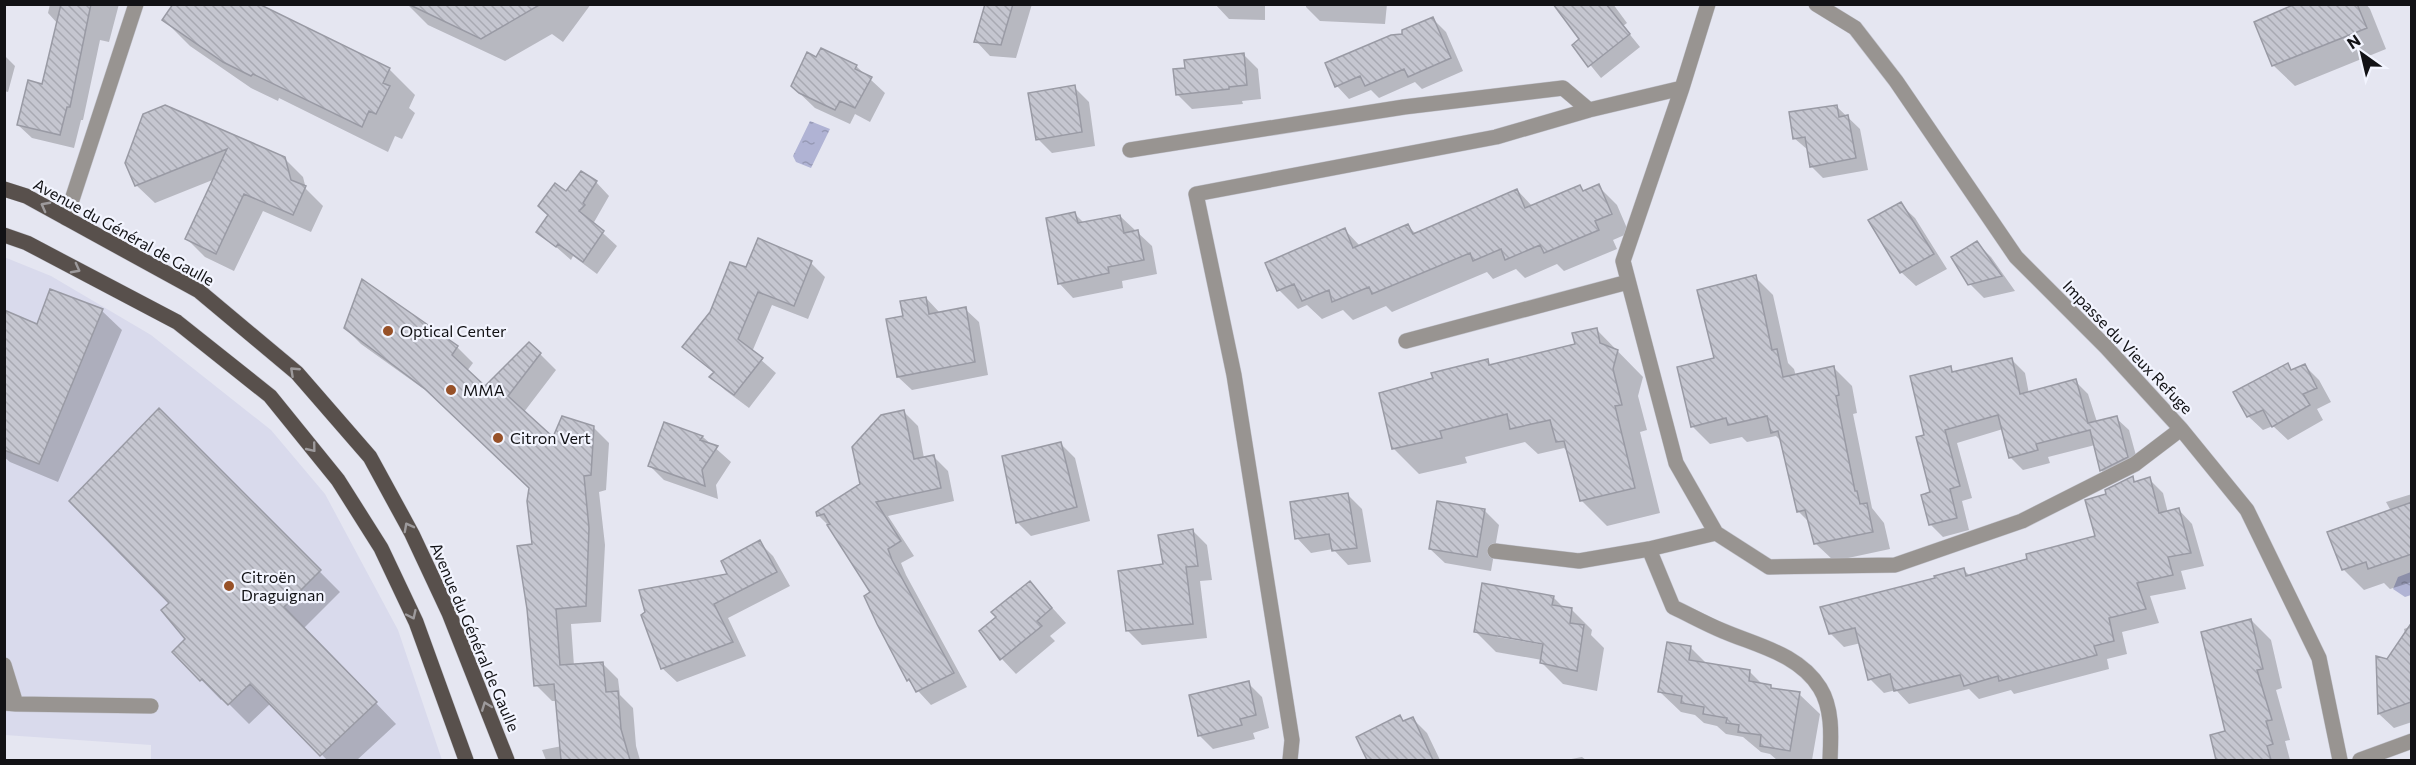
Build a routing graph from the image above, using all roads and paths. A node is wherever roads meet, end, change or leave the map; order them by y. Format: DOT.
graph roads {
  1 [pos="136,4"];
  2 [pos="1708,4"];
  3 [pos="1816,4"];
  4 [pos="1682,88"];
  5 [pos="1589,110"];
  6 [pos="1130,150"];
  7 [pos="4,189"];
  8 [pos="66,218"];
  9 [pos="4,235"];
  10 [pos="1628,282"];
  11 [pos="1406,341"];
  12 [pos="2181,429"];
  13 [pos="1716,532"];
  14 [pos="1649,549"];
  15 [pos="1495,551"];
  16 [pos="4,665"];
  17 [pos="10,704"];
  18 [pos="151,706"];
  19 [pos="2412,741"];
  20 [pos="466,760"];
  21 [pos="507,760"];
  22 [pos="1290,760"];
  23 [pos="1830,760"];
  24 [pos="2340,760"];
  25 [pos="2361,760"];
  1 -- 8 [label="street"];
  2 -- 4 [label="street"];
  3 -- 12 [label="street, Impasse du Vieux Refuge"];
  4 -- 5 [label="street"];
  4 -- 10 [label="street"];
  5 -- 6 [label="street"];
  5 -- 22 [label="street"];
  8 -- 7 [label="main road, Avenue du Général de Gaulle, one-way"];
  21 -- 8 [label="main road, Avenue du Général de Gaulle, one-way"];
  9 -- 20 [label="main road, one-way"];
  10 -- 11 [label="street"];
  10 -- 13 [label="street"];
  12 -- 13 [label="street"];
  12 -- 24 [label="street, Impasse du Vieux Refuge"];
  13 -- 14 [label="street"];
  14 -- 15 [label="street"];
  14 -- 23 [label="street"];
  16 -- 17 [label="street"];
  17 -- 18 [label="street"];
  19 -- 25 [label="street"];
}
